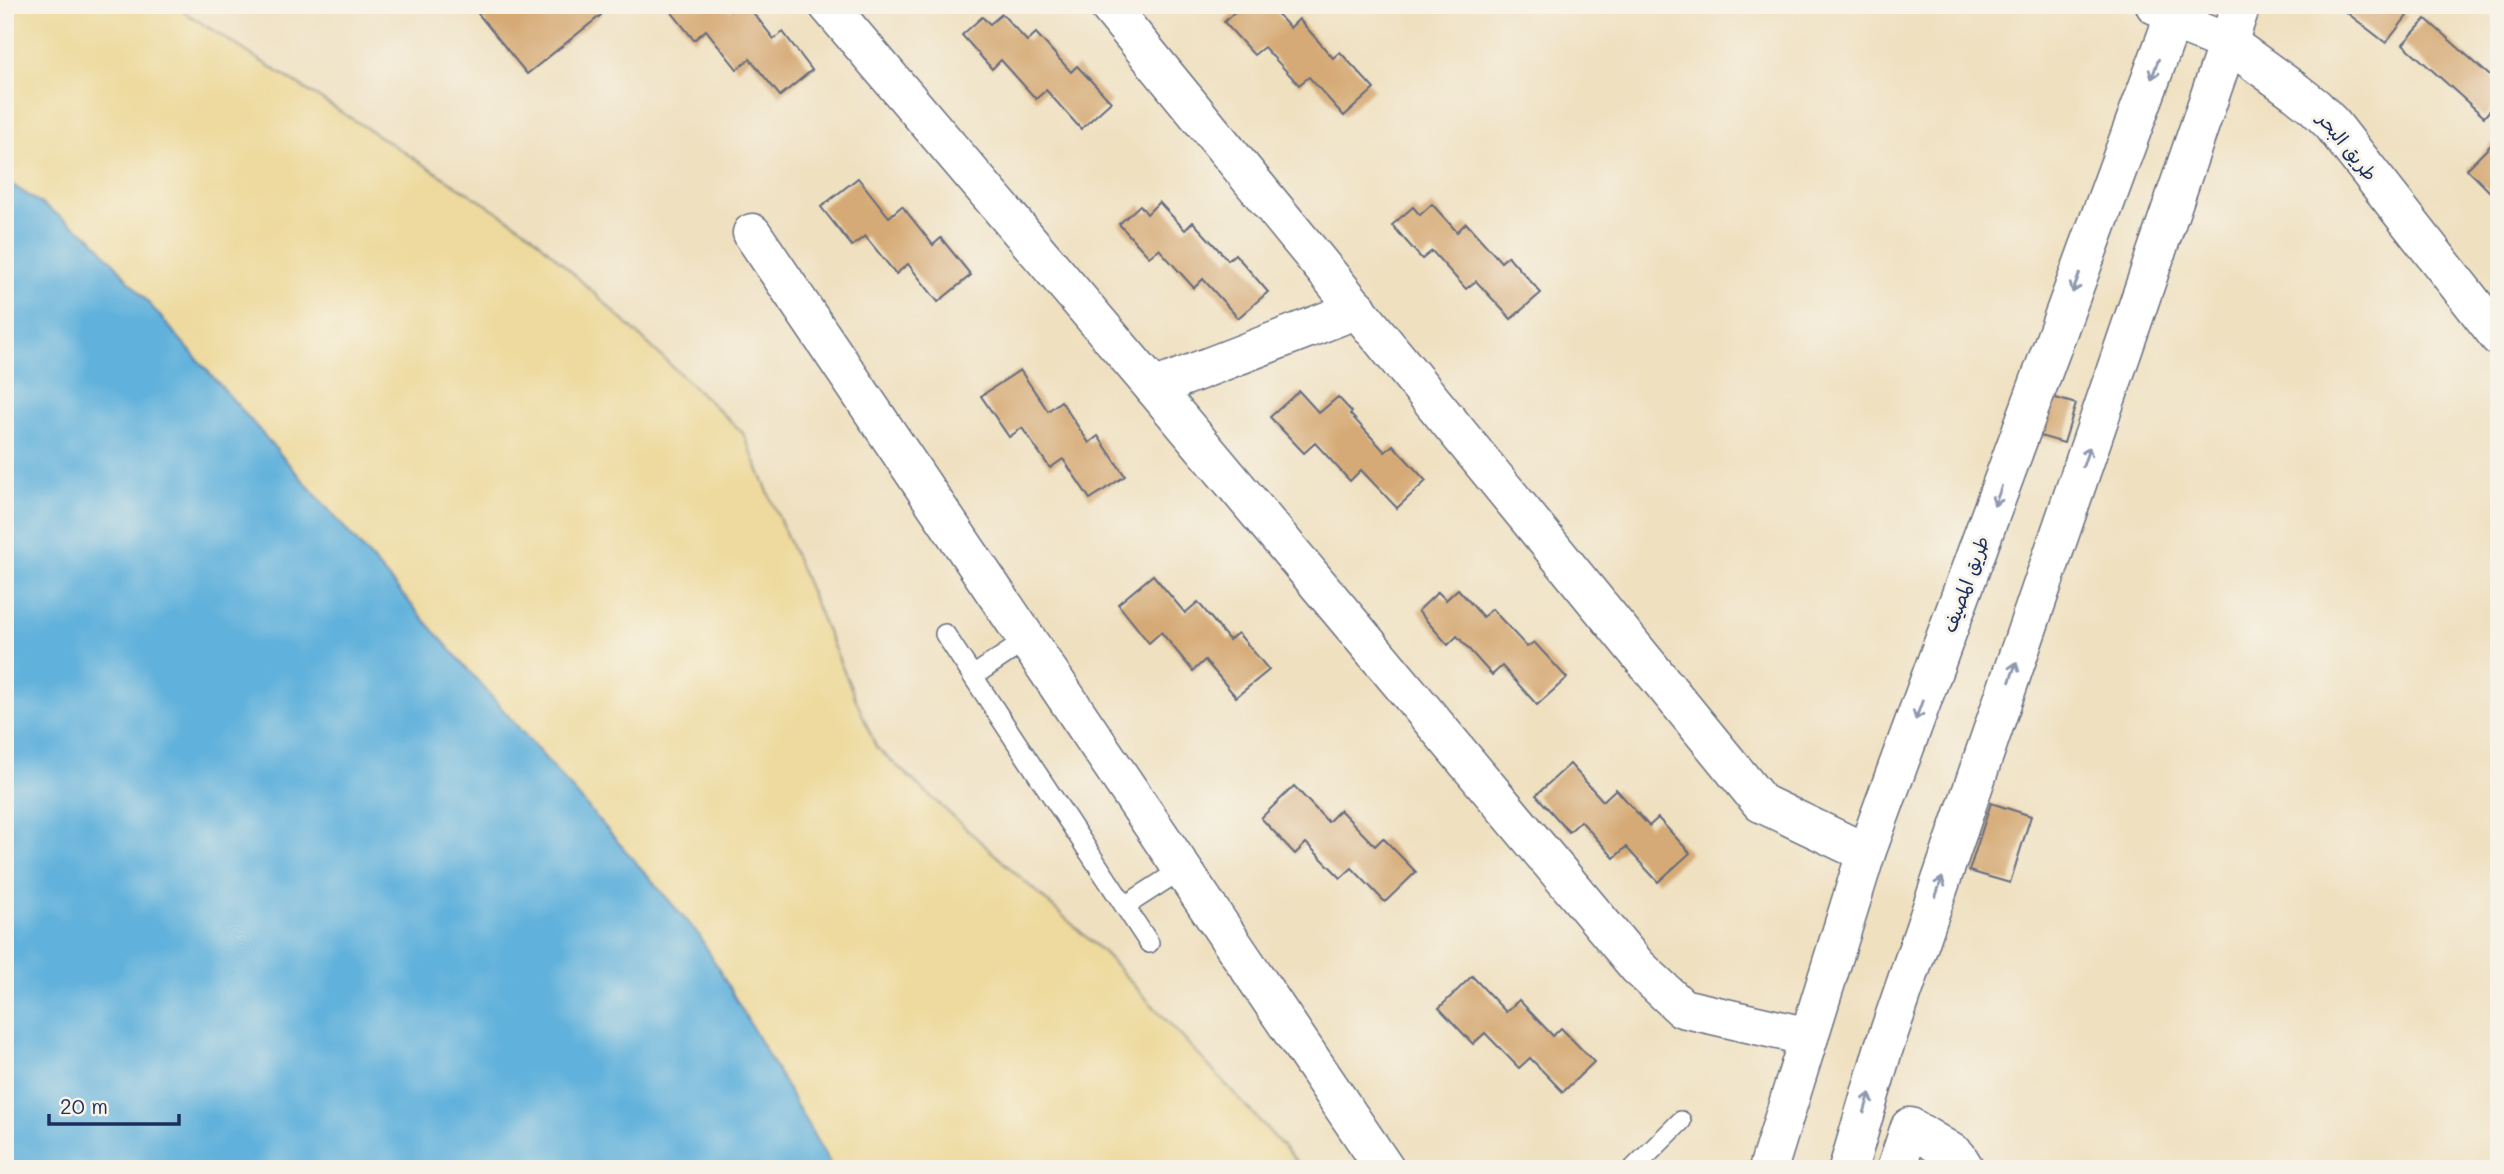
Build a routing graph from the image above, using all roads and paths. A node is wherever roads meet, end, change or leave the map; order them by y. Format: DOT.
graph roads {
  1 [pos="828,5"];
  2 [pos="1108,5"];
  3 [pos="2241,5"];
  4 [pos="2170,8"];
  5 [pos="2228,43"];
  6 [pos="752,233"];
  7 [pos="1358,309"];
  8 [pos="2499,337"];
  9 [pos="1154,388"];
  10 [pos="945,634"];
  11 [pos="1027,640"];
  12 [pos="973,676"];
  13 [pos="1866,853"];
  14 [pos="1182,869"];
  15 [pos="1125,906"];
  16 [pos="1149,943"];
  17 [pos="1809,1037"];
  18 [pos="1681,1121"];
  19 [pos="1771,1168"];
  20 [pos="1385,1169"];
  21 [pos="1633,1169"];
  22 [pos="1848,1169"];
  23 [pos="1896,1169"];
  24 [pos="1965,1169"];
  1 -- 9 [label="street"];
  2 -- 7 [label="street"];
  3 -- 5 [label="street"];
  4 -- 5 [label="street, طريق البحر"];
  4 -- 13 [label="street, طريق المصيف, one-way"];
  5 -- 8 [label="street, طريق البحر"];
  22 -- 5 [label="street, one-way"];
  6 -- 11 [label="street"];
  7 -- 9 [label="street"];
  7 -- 13 [label="street"];
  9 -- 17 [label="street"];
  10 -- 12 [label="lane"];
  11 -- 12 [label="lane"];
  11 -- 14 [label="street"];
  12 -- 15 [label="lane"];
  13 -- 17 [label="street, طريق المصيف"];
  14 -- 15 [label="lane"];
  14 -- 20 [label="street"];
  15 -- 16 [label="lane"];
  17 -- 19 [label="street, طريق المصيف"];
  18 -- 21 [label="lane"];
  23 -- 24 [label="street"];
}
